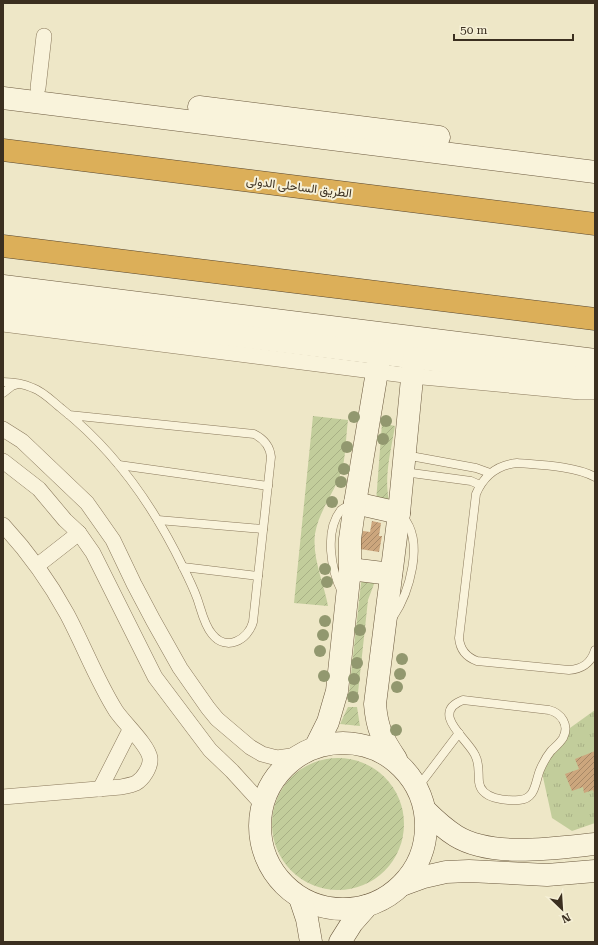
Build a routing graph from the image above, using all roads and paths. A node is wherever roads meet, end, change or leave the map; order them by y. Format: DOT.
graph roads {
  1 [pos="44,36"];
  2 [pos="3,84"];
  3 [pos="38,88"];
  4 [pos="3,98"];
  5 [pos="290,125"];
  6 [pos="3,150"];
  7 [pos="595,157"];
  8 [pos="595,172"];
  9 [pos="595,224"];
  10 [pos="3,246"];
  11 [pos="3,286"];
  12 [pos="3,306"];
  13 [pos="595,319"];
  14 [pos="3,324"];
  15 [pos="409,357"];
  16 [pos="595,360"];
  17 [pos="379,363"];
  18 [pos="595,380"];
  19 [pos="3,382"];
  20 [pos="18,384"];
  21 [pos="595,392"];
  22 [pos="3,393"];
  23 [pos="69,415"];
  24 [pos="3,429"];
  25 [pos="3,461"];
  26 [pos="404,463"];
  27 [pos="119,465"];
  28 [pos="490,473"];
  29 [pos="595,477"];
  30 [pos="480,485"];
  31 [pos="268,486"];
  32 [pos="355,503"];
  33 [pos="399,513"];
  34 [pos="158,520"];
  35 [pos="3,525"];
  36 [pos="263,529"];
  37 [pos="80,533"];
  38 [pos="38,565"];
  39 [pos="183,567"];
  40 [pos="350,569"];
  41 [pos="391,574"];
  42 [pos="258,576"];
  43 [pos="346,600"];
  44 [pos="384,629"];
  45 [pos="595,650"];
  46 [pos="130,730"];
  47 [pos="459,733"];
  48 [pos="307,750"];
  49 [pos="398,762"];
  50 [pos="418,787"];
  51 [pos="100,789"];
  52 [pos="3,797"];
  53 [pos="262,804"];
  54 [pos="426,810"];
  55 [pos="595,844"];
  56 [pos="595,871"];
  57 [pos="402,885"];
  58 [pos="300,898"];
  59 [pos="367,906"];
  60 [pos="311,942"];
  61 [pos="340,942"];
  1 -- 3 [label="street"];
  2 -- 3 [label="main road"];
  3 -- 5 [label="main road"];
  4 -- 5 [label="main road"];
  5 -- 7 [label="main road"];
  5 -- 8 [label="main road"];
  6 -- 9 [label="highway, الطريق الساحلى الدولى"];
  10 -- 13 [label="highway"];
  11 -- 15 [label="main road"];
  12 -- 17 [label="main road"];
  14 -- 17 [label="street"];
  15 -- 16 [label="main road"];
  15 -- 17 [label="main road"];
  15 -- 18 [label="main road"];
  15 -- 21 [label="street"];
  15 -- 26 [label="main road"];
  17 -- 32 [label="main road"];
  19 -- 20 [label="lane"];
  20 -- 22 [label="lane"];
  20 -- 23 [label="lane"];
  23 -- 27 [label="lane"];
  23 -- 31 [label="lane"];
  24 -- 48 [label="street"];
  25 -- 37 [label="street"];
  26 -- 28 [label="lane"];
  26 -- 30 [label="lane"];
  26 -- 33 [label="main road"];
  27 -- 31 [label="lane"];
  27 -- 34 [label="lane"];
  28 -- 29 [label="lane"];
  28 -- 30 [label="lane"];
  30 -- 45 [label="lane"];
  31 -- 36 [label="lane"];
  32 -- 33 [label="main road"];
  32 -- 40 [label="main road"];
  32 -- 43 [label="lane"];
  33 -- 41 [label="main road"];
  33 -- 44 [label="lane"];
  34 -- 36 [label="lane"];
  34 -- 39 [label="lane"];
  35 -- 38 [label="street"];
  36 -- 42 [label="lane"];
  37 -- 38 [label="street"];
  37 -- 53 [label="street"];
  38 -- 46 [label="street"];
  39 -- 42 [label="lane"];
  39 -- 42 [label="lane"];
  40 -- 41 [label="main road"];
  40 -- 43 [label="main road"];
  41 -- 44 [label="main road"];
  43 -- 48 [label="main road"];
  44 -- 49 [label="main road"];
  46 -- 51 [label="street"];
  46 -- 51 [label="street"];
  47 -- 47 [label="lane"];
  47 -- 50 [label="lane"];
  48 -- 49 [label="main road"];
  48 -- 53 [label="main road"];
  49 -- 50 [label="main road"];
  50 -- 54 [label="main road"];
  51 -- 52 [label="street"];
  53 -- 58 [label="main road"];
  54 -- 55 [label="main road"];
  54 -- 57 [label="main road"];
  56 -- 57 [label="main road"];
  57 -- 59 [label="main road"];
  58 -- 59 [label="main road"];
  58 -- 60 [label="main road"];
  59 -- 61 [label="main road"];
}
